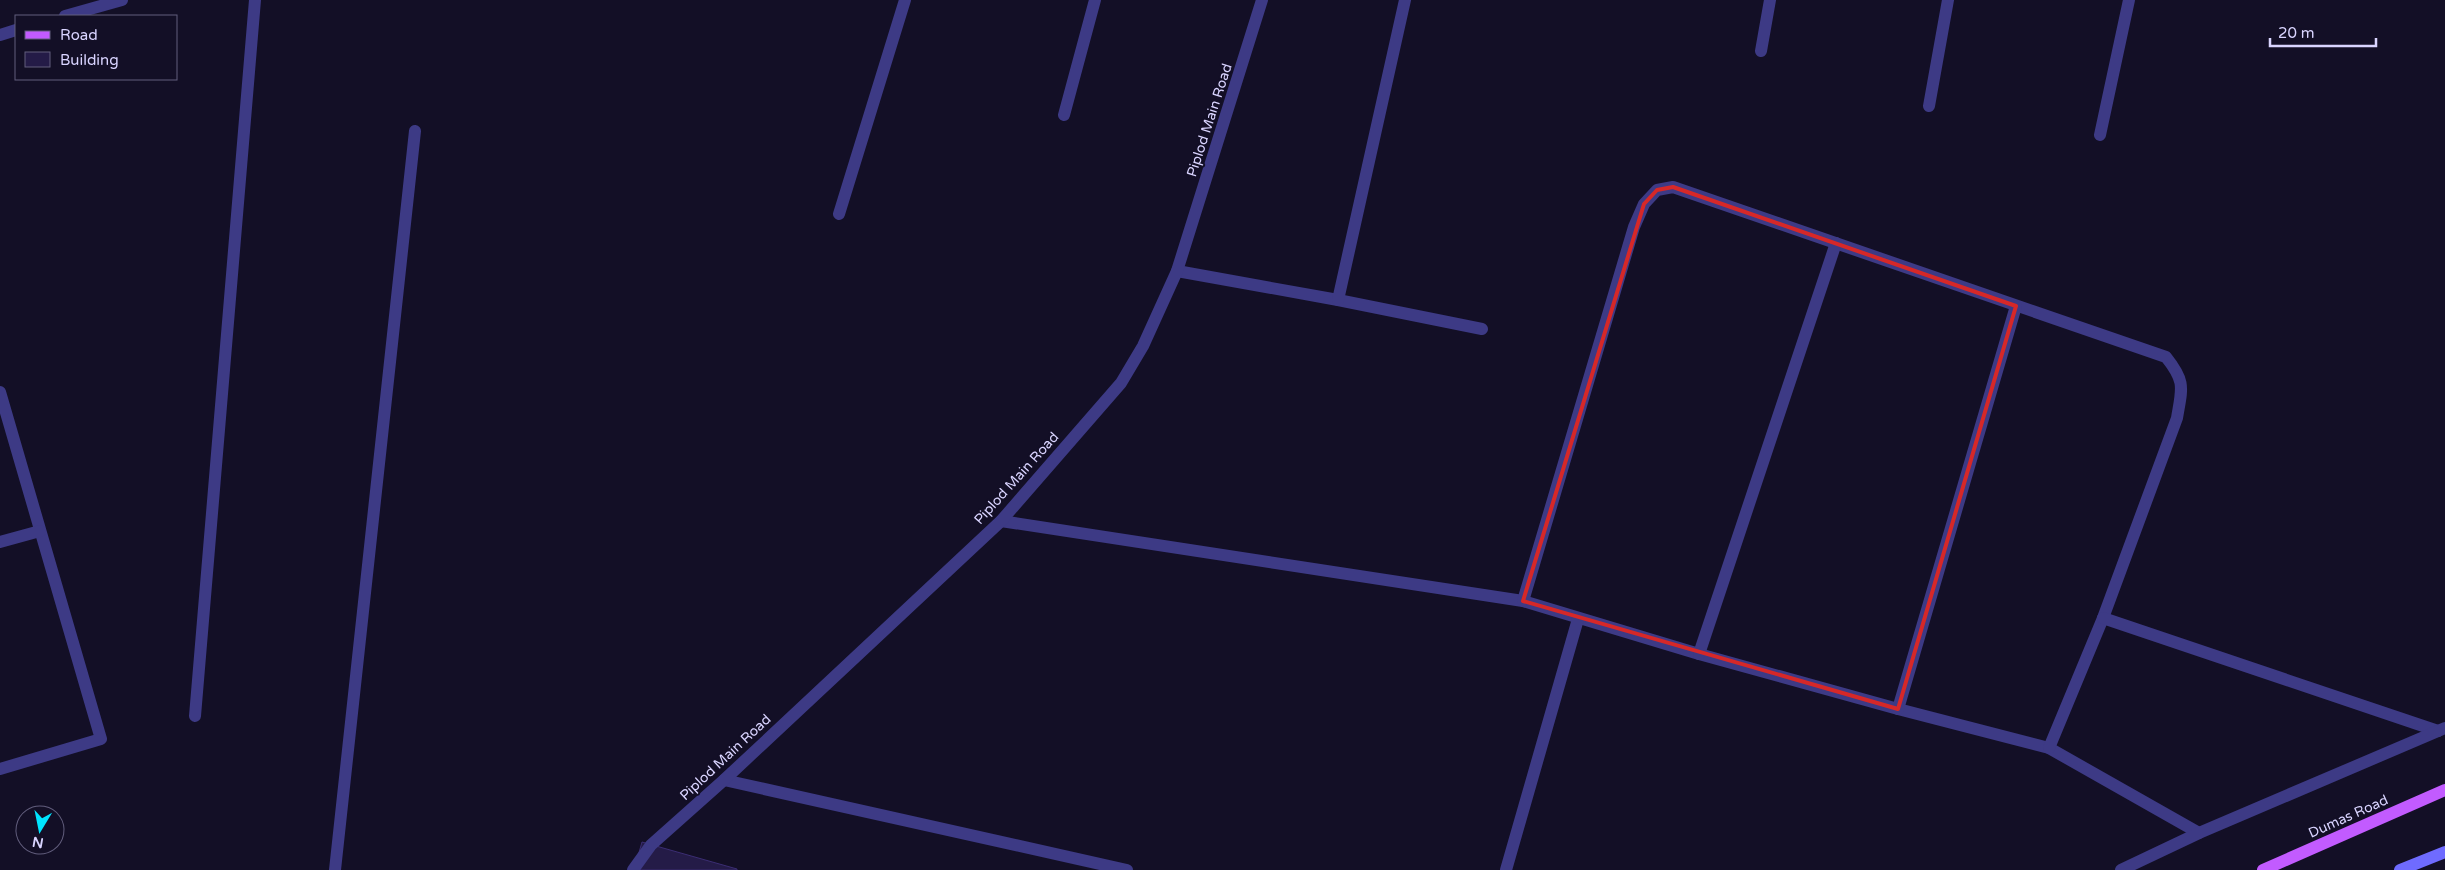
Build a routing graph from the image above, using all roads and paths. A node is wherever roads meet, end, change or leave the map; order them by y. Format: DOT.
graph roads {
  1 [pos="122,0"];
  2 [pos="255,0"];
  3 [pos="905,0"];
  4 [pos="1095,0"];
  5 [pos="1262,0"];
  6 [pos="1405,0"];
  7 [pos="1770,0"];
  8 [pos="1948,0"];
  9 [pos="2129,0"];
  10 [pos="68,15"];
  11 [pos="15,30"];
  12 [pos="0,35"];
  13 [pos="1761,52"];
  14 [pos="1929,106"];
  15 [pos="1064,115"];
  16 [pos="415,131"];
  17 [pos="2100,134"];
  18 [pos="840,214"];
  19 [pos="1836,243"];
  20 [pos="1177,271"];
  21 [pos="1338,300"];
  22 [pos="2016,306"];
  23 [pos="1482,329"];
  24 [pos="0,392"];
  25 [pos="1001,521"];
  26 [pos="40,530"];
  27 [pos="0,542"];
  28 [pos="1522,601"];
  29 [pos="2103,618"];
  30 [pos="1578,619"];
  31 [pos="1699,654"];
  32 [pos="1898,709"];
  33 [pos="195,716"];
  34 [pos="2442,729"];
  35 [pos="2049,748"];
  36 [pos="0,769"];
  37 [pos="724,780"];
  38 [pos="2445,790"];
  39 [pos="2199,833"];
  40 [pos="2445,852"];
  41 [pos="335,870"];
  42 [pos="633,870"];
  43 [pos="1127,870"];
  44 [pos="1506,870"];
  45 [pos="2121,870"];
  46 [pos="2263,870"];
  47 [pos="2400,870"];
  1 -- 10 [label="street"];
  2 -- 33 [label="street"];
  3 -- 18 [label="street"];
  4 -- 15 [label="street"];
  5 -- 20 [label="street, Piplod Main Road"];
  6 -- 21 [label="street"];
  7 -- 13 [label="street"];
  8 -- 14 [label="street"];
  9 -- 17 [label="street"];
  11 -- 12 [label="street"];
  16 -- 41 [label="street"];
  19 -- 22 [label="street"];
  19 -- 28 [label="street"];
  19 -- 31 [label="street"];
  20 -- 21 [label="street"];
  20 -- 25 [label="street, Piplod Main Road"];
  21 -- 23 [label="street"];
  22 -- 29 [label="street"];
  22 -- 32 [label="street"];
  24 -- 26 [label="street"];
  25 -- 28 [label="street"];
  25 -- 37 [label="street, Piplod Main Road"];
  26 -- 27 [label="street"];
  26 -- 36 [label="street"];
  28 -- 30 [label="street"];
  29 -- 34 [label="street"];
  29 -- 35 [label="street"];
  30 -- 31 [label="street"];
  30 -- 44 [label="street"];
  31 -- 32 [label="street"];
  32 -- 35 [label="street"];
  34 -- 39 [label="street"];
  35 -- 39 [label="street"];
  37 -- 42 [label="street, Piplod Main Road"];
  37 -- 43 [label="street"];
  38 -- 46 [label="main road, Dumas Road"];
  39 -- 45 [label="street"];
  40 -- 47 [label="main road"];
}
